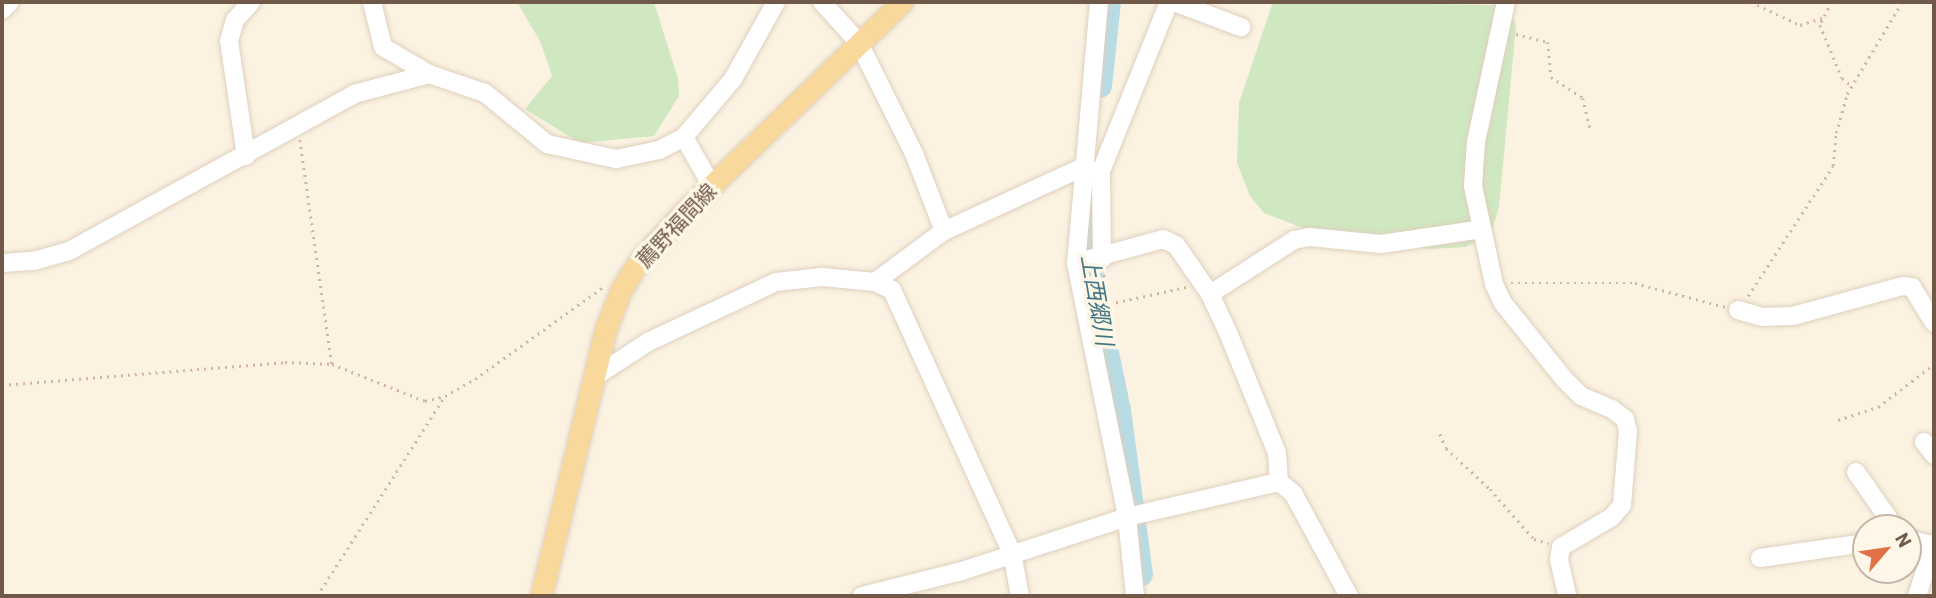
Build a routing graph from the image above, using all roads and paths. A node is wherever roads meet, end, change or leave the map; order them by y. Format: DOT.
graph roads {
  1 [pos="10,2"];
  2 [pos="251,2"];
  3 [pos="372,2"];
  4 [pos="776,2"];
  5 [pos="822,2"];
  6 [pos="902,2"];
  7 [pos="1100,2"];
  8 [pos="1172,2"];
  9 [pos="1506,2"];
  10 [pos="1751,2"];
  11 [pos="1832,2"];
  12 [pos="1902,2"];
  13 [pos="2,10"];
  14 [pos="1822,18"];
  15 [pos="1241,27"];
  16 [pos="1502,32"];
  17 [pos="859,43"];
  18 [pos="429,74"];
  19 [pos="1852,86"];
  20 [pos="293,128"];
  21 [pos="1590,129"];
  22 [pos="684,137"];
  23 [pos="246,156"];
  24 [pos="1091,169"];
  25 [pos="712,186"];
  26 [pos="1482,229"];
  27 [pos="944,231"];
  28 [pos="1090,261"];
  29 [pos="2,263"];
  30 [pos="875,282"];
  31 [pos="607,284"];
  32 [pos="1494,284"];
  33 [pos="1207,289"];
  34 [pos="1738,310"];
  35 [pos="1933,320"];
  36 [pos="332,364"];
  37 [pos="1934,364"];
  38 [pos="593,378"];
  39 [pos="2,386"];
  40 [pos="445,396"];
  41 [pos="1838,420"];
  42 [pos="1440,434"];
  43 [pos="1856,472"];
  44 [pos="1279,482"];
  45 [pos="1885,514"];
  46 [pos="1136,515"];
  47 [pos="1852,545"];
  48 [pos="1934,545"];
  49 [pos="1561,547"];
  50 [pos="1012,553"];
  51 [pos="1760,558"];
  52 [pos="317,596"];
  53 [pos="541,596"];
  54 [pos="862,596"];
  55 [pos="1020,596"];
  56 [pos="1135,596"];
  57 [pos="1349,596"];
  58 [pos="1567,596"];
  59 [pos="1917,596"];
  1 -- 13 [label="street"];
  2 -- 23 [label="street"];
  3 -- 18 [label="street"];
  4 -- 22 [label="street"];
  5 -- 17 [label="street"];
  6 -- 17 [label="main road, 薦野福間線"];
  7 -- 24 [label="street"];
  8 -- 15 [label="street"];
  8 -- 24 [label="street"];
  9 -- 16 [label="street"];
  10 -- 14 [label="path"];
  11 -- 14 [label="path"];
  12 -- 19 [label="path"];
  14 -- 19 [label="path"];
  16 -- 21 [label="path"];
  16 -- 26 [label="street"];
  17 -- 25 [label="main road, 薦野福間線"];
  17 -- 27 [label="street"];
  18 -- 20 [label="street"];
  18 -- 22 [label="street"];
  19 -- 34 [label="path"];
  20 -- 23 [label="street"];
  20 -- 36 [label="path"];
  22 -- 25 [label="street"];
  23 -- 29 [label="street"];
  24 -- 27 [label="street"];
  24 -- 28 [label="street"];
  24 -- 28 [label="street"];
  25 -- 38 [label="main road, 薦野福間線"];
  26 -- 32 [label="street"];
  26 -- 33 [label="street"];
  27 -- 30 [label="street"];
  28 -- 33 [label="street"];
  28 -- 33 [label="path"];
  28 -- 46 [label="street"];
  30 -- 38 [label="street"];
  30 -- 50 [label="street"];
  31 -- 40 [label="path"];
  32 -- 34 [label="path"];
  32 -- 49 [label="street"];
  33 -- 44 [label="street"];
  34 -- 35 [label="street"];
  36 -- 39 [label="path"];
  36 -- 40 [label="path"];
  37 -- 41 [label="path"];
  38 -- 53 [label="main road, 薦野福間線"];
  40 -- 52 [label="path"];
  42 -- 49 [label="path"];
  43 -- 45 [label="street"];
  44 -- 46 [label="street"];
  44 -- 57 [label="street"];
  46 -- 50 [label="street"];
  46 -- 56 [label="street"];
  47 -- 51 [label="street"];
  48 -- 59 [label="street"];
  49 -- 58 [label="street"];
  50 -- 54 [label="street"];
  50 -- 55 [label="street"];
}
